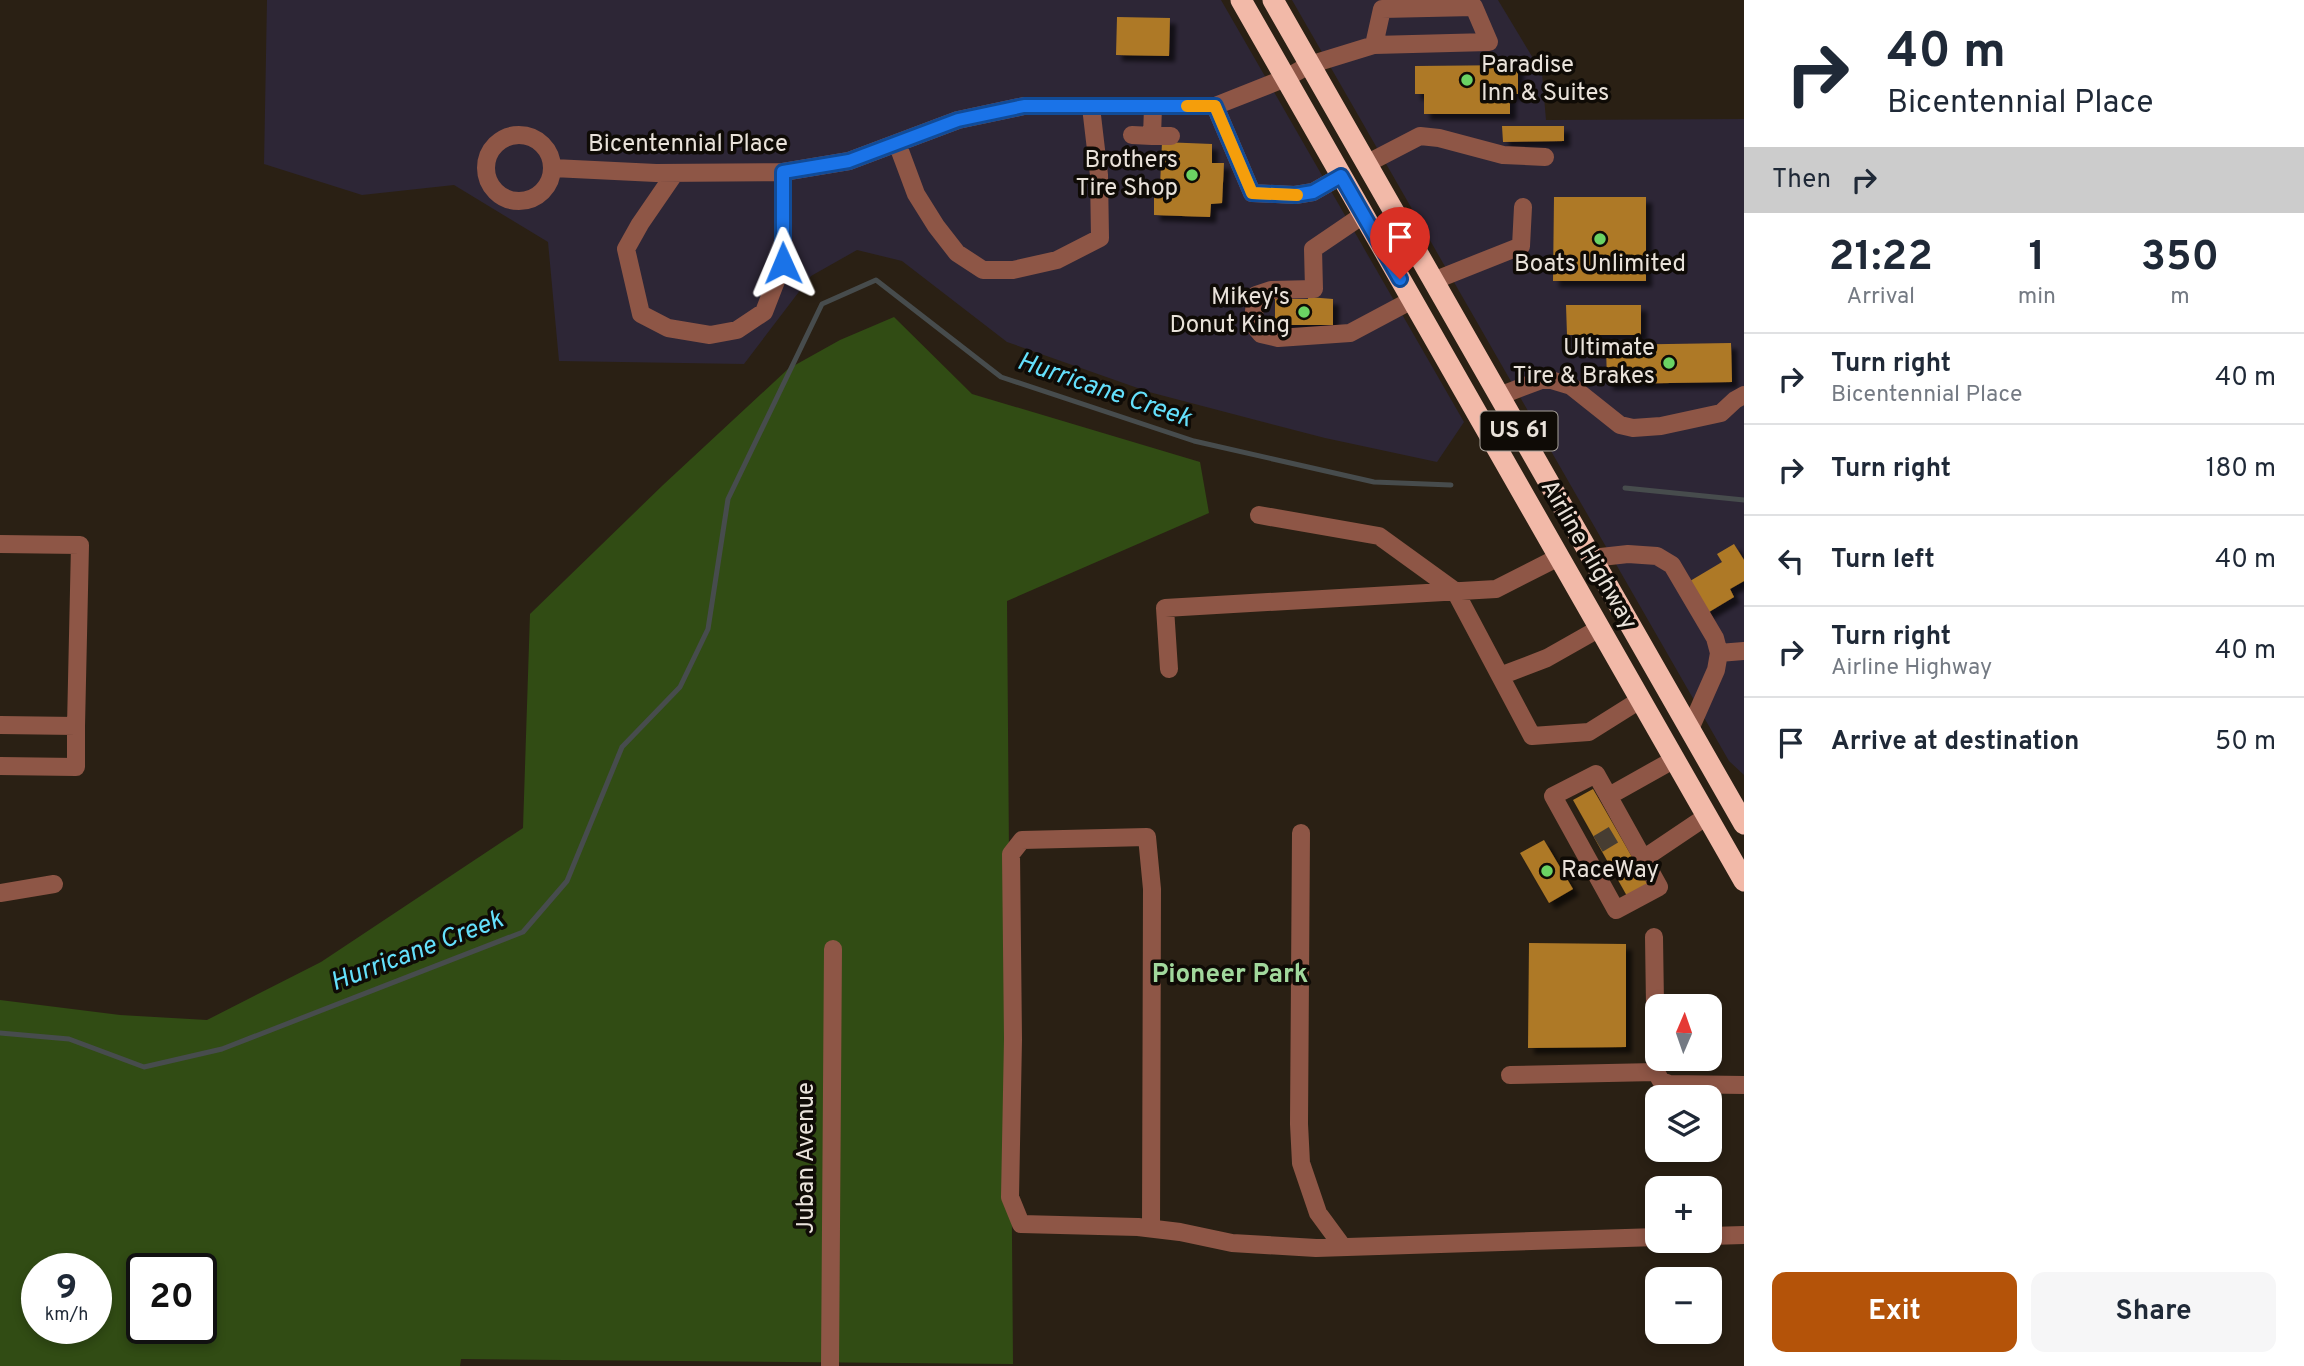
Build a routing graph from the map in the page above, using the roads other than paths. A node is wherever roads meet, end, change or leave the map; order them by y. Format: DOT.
graph roads {
  1 [pos="1241,0"];
  2 [pos="1273,0"];
  3 [pos="1374,45"];
  4 [pos="1310,65"];
  5 [pos="1286,78"];
  6 [pos="1215,106"];
  7 [pos="1091,107"];
  8 [pos="1153,107"];
  9 [pos="1132,135"];
  10 [pos="1152,136"];
  11 [pos="1171,136"];
  12 [pos="897,143"];
  13 [pos="1545,157"];
  14 [pos="553,168"];
  15 [pos="783,172"];
  16 [pos="675,173"];
  17 [pos="1371,173"];
  18 [pos="1347,186"];
  19 [pos="1523,207"];
  20 [pos="1363,215"];
  21 [pos="1433,281"];
  22 [pos="1412,300"];
  23 [pos="1499,396"];
  24 [pos="1744,396"];
  25 [pos="1259,515"];
  26 [pos="0,544"];
  27 [pos="1588,551"];
  28 [pos="1559,557"];
  29 [pos="1455,591"];
  30 [pos="1600,628"];
  31 [pos="1744,651"];
  32 [pos="1719,653"];
  33 [pos="1169,668"];
  34 [pos="1500,676"];
  35 [pos="1640,700"];
  36 [pos="0,725"];
  37 [pos="76,726"];
  38 [pos="1690,729"];
  39 [pos="1675,759"];
  40 [pos="0,766"];
  41 [pos="1609,796"];
  42 [pos="1741,812"];
  43 [pos="1707,816"];
  44 [pos="1301,833"];
  45 [pos="1643,859"];
  46 [pos="1744,881"];
  47 [pos="54,884"];
  48 [pos="0,893"];
  49 [pos="1654,937"];
  50 [pos="833,949"];
  51 [pos="1656,1072"];
  52 [pos="1510,1075"];
  53 [pos="1744,1085"];
  54 [pos="1151,1228"];
  55 [pos="1744,1235"];
  56 [pos="1722,1236"];
  57 [pos="1645,1237"];
  58 [pos="1343,1247"];
  59 [pos="830,1366"];
  1 -- 5 [label="highway, Airline Highway / US 61"];
  2 -- 4 [label="highway, Airline Highway / US 61"];
  3 -- 3 [label="street, Bicentennial Place"];
  3 -- 4 [label="street, Bicentennial Place"];
  4 -- 5 [label="street, Bicentennial Place"];
  4 -- 17 [label="highway, Airline Highway / US 61"];
  5 -- 6 [label="street, Bicentennial Place"];
  5 -- 18 [label="highway, Airline Highway / US 61"];
  6 -- 8 [label="street, Bicentennial Place"];
  6 -- 18 [label="street"];
  7 -- 8 [label="street, Bicentennial Place"];
  7 -- 12 [label="street, Bicentennial Place"];
  7 -- 12 [label="street"];
  8 -- 10 [label="street"];
  9 -- 10 [label="street"];
  10 -- 11 [label="street"];
  12 -- 15 [label="street, Bicentennial Place"];
  13 -- 17 [label="street"];
  14 -- 16 [label="street, Bicentennial Place"];
  15 -- 16 [label="street, Bicentennial Place"];
  15 -- 16 [label="street"];
  17 -- 18 [label="highway"];
  17 -- 21 [label="highway, Airline Highway / US 61"];
  18 -- 20 [label="highway, Airline Highway / US 61"];
  19 -- 21 [label="street"];
  20 -- 22 [label="highway, Airline Highway / US 61"];
  20 -- 22 [label="street"];
  21 -- 23 [label="highway, Airline Highway / US 61"];
  22 -- 28 [label="highway, Airline Highway / US 61"];
  23 -- 24 [label="street"];
  23 -- 27 [label="highway, Airline Highway / US 61"];
  25 -- 29 [label="street"];
  26 -- 37 [label="street"];
  27 -- 28 [label="highway"];
  27 -- 32 [label="street"];
  27 -- 38 [label="highway, Airline Highway / US 61"];
  28 -- 29 [label="street"];
  28 -- 30 [label="highway, Airline Highway / US 61"];
  29 -- 33 [label="street"];
  29 -- 34 [label="street"];
  30 -- 34 [label="street"];
  30 -- 35 [label="highway, Airline Highway / US 61"];
  31 -- 32 [label="street"];
  32 -- 38 [label="street"];
  34 -- 35 [label="street"];
  35 -- 39 [label="highway, Airline Highway / US 61"];
  36 -- 37 [label="street"];
  37 -- 40 [label="street"];
  38 -- 42 [label="highway, Airline Highway / US 61"];
  39 -- 41 [label="street"];
  39 -- 43 [label="highway, Airline Highway / US 61"];
  41 -- 45 [label="street"];
  41 -- 45 [label="street"];
  42 -- 43 [label="highway"];
  43 -- 45 [label="street"];
  43 -- 46 [label="highway, Airline Highway / US 61"];
  44 -- 58 [label="street"];
  47 -- 48 [label="street"];
  49 -- 51 [label="street"];
  50 -- 59 [label="street, Juban Avenue"];
  51 -- 52 [label="street"];
  51 -- 53 [label="street"];
  54 -- 54 [label="street"];
  54 -- 58 [label="street"];
  55 -- 56 [label="street"];
  57 -- 58 [label="street"];
}
